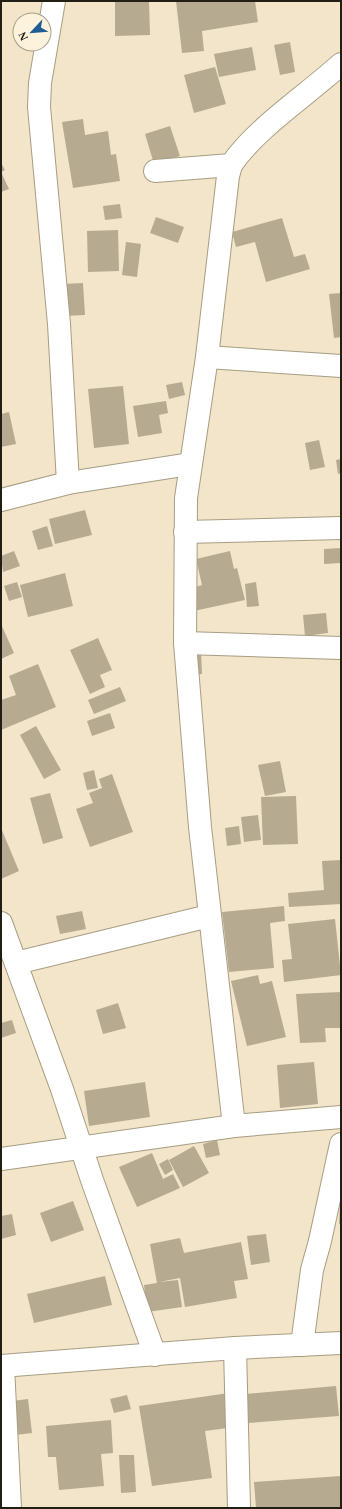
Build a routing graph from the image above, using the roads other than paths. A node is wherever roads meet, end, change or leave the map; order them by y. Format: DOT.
graph roads {
  1 [pos="54,1"];
  2 [pos="341,64"];
  3 [pos="230,165"];
  4 [pos="156,171"];
  5 [pos="207,357"];
  6 [pos="341,366"];
  7 [pos="190,464"];
  8 [pos="68,483"];
  9 [pos="1,500"];
  10 [pos="341,528"];
  11 [pos="185,532"];
  12 [pos="184,644"];
  13 [pos="341,648"];
  14 [pos="210,916"];
  15 [pos="1,923"];
  16 [pos="16,963"];
  17 [pos="341,1117"];
  18 [pos="234,1126"];
  19 [pos="341,1144"];
  20 [pos="82,1147"];
  21 [pos="1,1159"];
  22 [pos="341,1343"];
  23 [pos="302,1345"];
  24 [pos="235,1348"];
  25 [pos="155,1355"];
  26 [pos="2,1366"];
  27 [pos="10,1508"];
  28 [pos="239,1508"];
  1 -- 8 [label="street"];
  2 -- 3 [label="street"];
  3 -- 4 [label="street"];
  3 -- 5 [label="street"];
  5 -- 6 [label="street"];
  5 -- 7 [label="street"];
  7 -- 8 [label="street"];
  7 -- 11 [label="street"];
  8 -- 9 [label="street"];
  10 -- 11 [label="street"];
  11 -- 12 [label="street"];
  12 -- 13 [label="street"];
  12 -- 14 [label="street"];
  14 -- 16 [label="street"];
  14 -- 18 [label="street"];
  15 -- 16 [label="street"];
  16 -- 20 [label="street"];
  17 -- 18 [label="street"];
  18 -- 20 [label="street"];
  19 -- 23 [label="street"];
  20 -- 21 [label="street"];
  20 -- 25 [label="street"];
  22 -- 23 [label="street"];
  23 -- 24 [label="street"];
  24 -- 25 [label="street"];
  24 -- 28 [label="street"];
  25 -- 26 [label="street"];
  26 -- 27 [label="street"];
}
